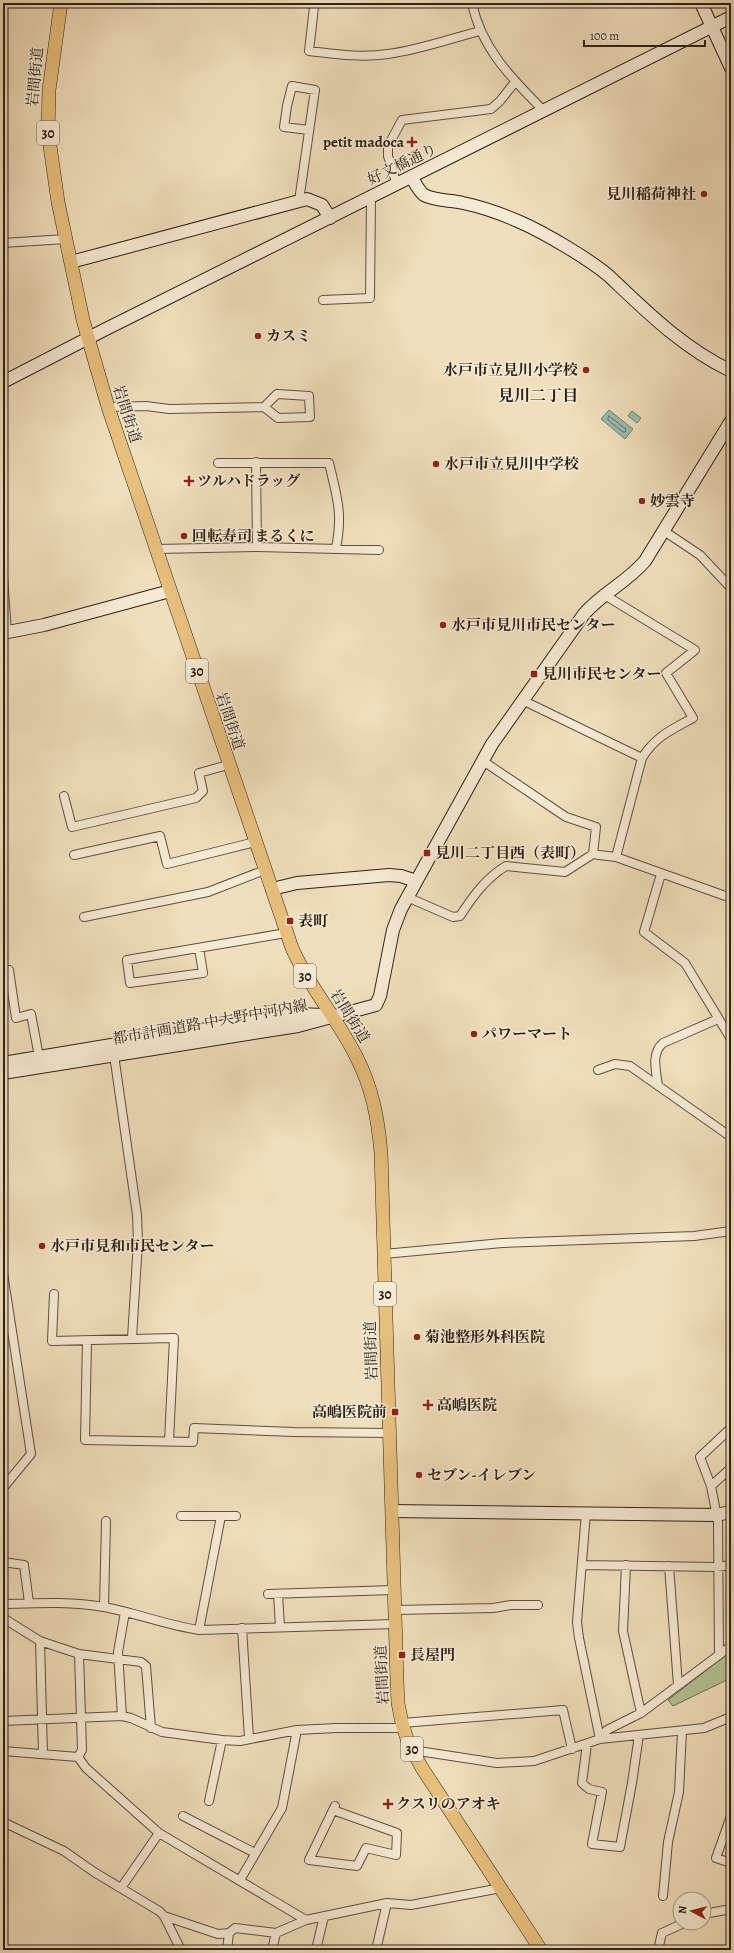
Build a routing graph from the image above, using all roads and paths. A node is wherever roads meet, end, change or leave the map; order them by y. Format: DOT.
graph roads {
  1 [pos="61,3"];
  2 [pos="310,3"];
  3 [pos="472,3"];
  4 [pos="701,3"];
  5 [pos="731,17"];
  6 [pos="713,27"];
  7 [pos="480,31"];
  8 [pos="731,66"];
  9 [pos="515,82"];
  10 [pos="544,111"];
  11 [pos="309,130"];
  12 [pos="412,178"];
  13 [pos="397,185"];
  14 [pos="371,198"];
  15 [pos="299,201"];
  16 [pos="330,218"];
  17 [pos="66,239"];
  18 [pos="3,243"];
  19 [pos="71,262"];
  20 [pos="322,300"];
  21 [pos="87,338"];
  22 [pos="731,371"];
  23 [pos="3,382"];
  24 [pos="264,407"];
  25 [pos="108,408"];
  26 [pos="731,421"];
  27 [pos="256,462"];
  28 [pos="218,463"];
  29 [pos="664,531"];
  30 [pos="257,547"];
  31 [pos="336,548"];
  32 [pos="156,549"];
  33 [pos="379,550"];
  34 [pos="3,576"];
  35 [pos="731,588"];
  36 [pos="170,591"];
  37 [pos="603,594"];
  38 [pos="5,633"];
  39 [pos="522,700"];
  40 [pos="642,758"];
  41 [pos="483,761"];
  42 [pos="228,765"];
  43 [pos="64,796"];
  44 [pos="255,842"];
  45 [pos="592,854"];
  46 [pos="74,856"];
  47 [pos="616,857"];
  48 [pos="265,870"];
  49 [pos="661,874"];
  50 [pos="416,881"];
  51 [pos="272,889"];
  52 [pos="407,897"];
  53 [pos="731,898"];
  54 [pos="84,917"];
  55 [pos="286,934"];
  56 [pos="199,948"];
  57 [pos="9,970"];
  58 [pos="332,1016"];
  59 [pos="718,1019"];
  60 [pos="731,1039"];
  61 [pos="114,1055"];
  62 [pos="39,1057"];
  63 [pos="3,1063"];
  64 [pos="598,1070"];
  65 [pos="3,1073"];
  66 [pos="658,1085"];
  67 [pos="731,1137"];
  68 [pos="731,1231"];
  69 [pos="384,1254"];
  70 [pos="3,1273"];
  71 [pos="54,1294"];
  72 [pos="132,1338"];
  73 [pos="87,1341"];
  74 [pos="731,1428"];
  75 [pos="389,1433"];
  76 [pos="168,1441"];
  77 [pos="731,1468"];
  78 [pos="711,1486"];
  79 [pos="3,1488"];
  80 [pos="392,1511"];
  81 [pos="731,1512"];
  82 [pos="586,1513"];
  83 [pos="716,1515"];
  84 [pos="181,1516"];
  85 [pos="221,1516"];
  86 [pos="236,1516"];
  87 [pos="106,1521"];
  88 [pos="3,1562"];
  89 [pos="582,1564"];
  90 [pos="626,1565"];
  91 [pos="731,1565"];
  92 [pos="670,1566"];
  93 [pos="717,1566"];
  94 [pos="394,1590"];
  95 [pos="268,1594"];
  96 [pos="278,1594"];
  97 [pos="29,1603"];
  98 [pos="3,1604"];
  99 [pos="538,1605"];
  100 [pos="104,1607"];
  101 [pos="395,1610"];
  102 [pos="125,1612"];
  103 [pos="3,1618"];
  104 [pos="395,1624"];
  105 [pos="280,1627"];
  106 [pos="242,1628"];
  107 [pos="199,1630"];
  108 [pos="40,1641"];
  109 [pos="731,1646"];
  110 [pos="79,1654"];
  111 [pos="719,1655"];
  112 [pos="119,1660"];
  113 [pos="678,1685"];
  114 [pos="641,1713"];
  115 [pos="122,1716"];
  116 [pos="731,1717"];
  117 [pos="82,1718"];
  118 [pos="43,1720"];
  119 [pos="3,1721"];
  120 [pos="403,1725"];
  121 [pos="151,1728"];
  122 [pos="297,1730"];
  123 [pos="682,1731"];
  124 [pos="639,1735"];
  125 [pos="249,1738"];
  126 [pos="600,1739"];
  127 [pos="222,1740"];
  128 [pos="587,1744"];
  129 [pos="572,1749"];
  130 [pos="412,1750"];
  131 [pos="3,1752"];
  132 [pos="42,1754"];
  133 [pos="78,1757"];
  134 [pos="209,1801"];
  135 [pos="334,1808"];
  136 [pos="183,1816"];
  137 [pos="731,1816"];
  138 [pos="3,1822"];
  139 [pos="159,1833"];
  140 [pos="255,1853"];
  141 [pos="731,1863"];
  142 [pos="240,1880"];
  143 [pos="121,1888"];
  144 [pos="501,1888"];
  145 [pos="664,1896"];
  146 [pos="387,1903"];
  147 [pos="731,1909"];
  148 [pos="712,1913"];
  149 [pos="164,1916"];
  150 [pos="324,1916"];
  151 [pos="306,1920"];
  152 [pos="672,1928"];
  153 [pos="229,1933"];
  154 [pos="276,1933"];
  155 [pos="181,1950"];
  156 [pos="227,1950"];
  157 [pos="272,1950"];
  158 [pos="316,1950"];
  159 [pos="376,1950"];
  160 [pos="541,1950"];
  161 [pos="658,1950"];
  1 -- 17 [label="main road, 岩間街道 / 30"];
  2 -- 7 [label="street"];
  3 -- 7 [label="street"];
  4 -- 6 [label="street"];
  5 -- 6 [label="street, 好文橋通り"];
  6 -- 8 [label="street"];
  6 -- 10 [label="street, 好文橋通り"];
  7 -- 9 [label="street"];
  9 -- 10 [label="street"];
  9 -- 13 [label="street"];
  10 -- 12 [label="street, 好文橋通り"];
  11 -- 11 [label="street"];
  11 -- 15 [label="street"];
  12 -- 13 [label="street, 好文橋通り"];
  12 -- 22 [label="street"];
  13 -- 14 [label="street, 好文橋通り"];
  14 -- 16 [label="street, 好文橋通り"];
  14 -- 20 [label="street"];
  15 -- 16 [label="street"];
  15 -- 19 [label="street"];
  16 -- 21 [label="street, 好文橋通り"];
  17 -- 18 [label="street"];
  17 -- 19 [label="main road, 岩間街道 / 30"];
  19 -- 21 [label="main road, 岩間街道 / 30"];
  21 -- 23 [label="street, 好文橋通り"];
  21 -- 25 [label="main road, 岩間街道 / 30"];
  24 -- 24 [label="street"];
  24 -- 25 [label="street"];
  25 -- 32 [label="main road, 岩間街道 / 30"];
  26 -- 29 [label="street"];
  27 -- 28 [label="street"];
  27 -- 30 [label="street"];
  27 -- 31 [label="street"];
  29 -- 35 [label="street"];
  29 -- 37 [label="street"];
  30 -- 31 [label="street"];
  30 -- 32 [label="street"];
  31 -- 33 [label="street"];
  32 -- 36 [label="main road, 岩間街道 / 30"];
  34 -- 38 [label="street"];
  36 -- 38 [label="street"];
  36 -- 42 [label="main road, 岩間街道 / 30"];
  37 -- 39 [label="street"];
  37 -- 40 [label="street"];
  39 -- 40 [label="street"];
  39 -- 41 [label="street"];
  40 -- 47 [label="street"];
  41 -- 45 [label="street"];
  41 -- 50 [label="street"];
  42 -- 43 [label="street"];
  42 -- 44 [label="main road, 岩間街道 / 30"];
  44 -- 46 [label="street"];
  44 -- 48 [label="main road, 岩間街道 / 30"];
  45 -- 47 [label="street"];
  45 -- 52 [label="street"];
  47 -- 49 [label="street"];
  48 -- 51 [label="main road, 岩間街道 / 30"];
  48 -- 54 [label="street"];
  49 -- 53 [label="street"];
  49 -- 59 [label="street"];
  50 -- 51 [label="street"];
  50 -- 52 [label="street"];
  51 -- 55 [label="main road, 岩間街道 / 30"];
  52 -- 58 [label="street"];
  55 -- 56 [label="street"];
  55 -- 58 [label="main road, 岩間街道 / 30"];
  56 -- 56 [label="street"];
  57 -- 62 [label="street"];
  58 -- 61 [label="street, 都市計画道路 中大野中河内線"];
  58 -- 62 [label="street, 都市計画道路 中大野中河内線"];
  58 -- 69 [label="main road, 岩間街道 / 30"];
  59 -- 60 [label="street"];
  59 -- 66 [label="street"];
  61 -- 65 [label="street, 都市計画道路 中大野中河内線"];
  61 -- 72 [label="street"];
  62 -- 63 [label="street, 都市計画道路 中大野中河内線"];
  64 -- 66 [label="street"];
  66 -- 67 [label="street"];
  68 -- 69 [label="street"];
  69 -- 75 [label="main road, 岩間街道 / 30"];
  70 -- 79 [label="street"];
  71 -- 73 [label="street"];
  72 -- 73 [label="street"];
  72 -- 76 [label="street"];
  73 -- 76 [label="street"];
  74 -- 78 [label="street"];
  75 -- 76 [label="street"];
  75 -- 80 [label="main road, 岩間街道 / 30"];
  77 -- 78 [label="street"];
  78 -- 83 [label="street"];
  80 -- 82 [label="street"];
  80 -- 94 [label="main road, 岩間街道 / 30"];
  81 -- 83 [label="street"];
  82 -- 83 [label="street"];
  82 -- 89 [label="street"];
  83 -- 93 [label="street"];
  84 -- 85 [label="street"];
  85 -- 86 [label="street"];
  85 -- 107 [label="street"];
  87 -- 100 [label="street"];
  88 -- 97 [label="street"];
  89 -- 90 [label="street"];
  89 -- 126 [label="street"];
  90 -- 92 [label="street"];
  90 -- 114 [label="street"];
  91 -- 93 [label="street"];
  92 -- 93 [label="street"];
  92 -- 113 [label="street"];
  93 -- 111 [label="street"];
  94 -- 96 [label="street"];
  94 -- 101 [label="main road, 岩間街道 / 30"];
  95 -- 96 [label="street"];
  96 -- 105 [label="street"];
  97 -- 98 [label="street"];
  97 -- 100 [label="street"];
  99 -- 101 [label="street"];
  100 -- 102 [label="street"];
  101 -- 104 [label="main road, 岩間街道 / 30"];
  102 -- 107 [label="street"];
  102 -- 112 [label="street"];
  103 -- 108 [label="street"];
  104 -- 105 [label="street"];
  104 -- 120 [label="main road, 岩間街道 / 30"];
  105 -- 106 [label="street"];
  106 -- 107 [label="street"];
  106 -- 125 [label="street"];
  108 -- 110 [label="street"];
  108 -- 118 [label="street"];
  109 -- 111 [label="street"];
  110 -- 112 [label="street"];
  110 -- 117 [label="street"];
  111 -- 113 [label="street"];
  112 -- 115 [label="street"];
  112 -- 121 [label="street"];
  113 -- 114 [label="street"];
  114 -- 126 [label="street"];
  115 -- 117 [label="street"];
  115 -- 121 [label="street"];
  116 -- 123 [label="street"];
  117 -- 118 [label="street"];
  117 -- 133 [label="street"];
  118 -- 119 [label="street"];
  118 -- 132 [label="street"];
  120 -- 122 [label="street"];
  120 -- 129 [label="street"];
  120 -- 130 [label="main road, 岩間街道 / 30"];
  121 -- 127 [label="street"];
  122 -- 125 [label="street"];
  122 -- 140 [label="street"];
  123 -- 124 [label="street"];
  123 -- 145 [label="street"];
  124 -- 126 [label="street"];
  124 -- 128 [label="street"];
  125 -- 127 [label="street"];
  126 -- 128 [label="street"];
  127 -- 134 [label="street"];
  128 -- 129 [label="street"];
  129 -- 130 [label="street"];
  130 -- 144 [label="main road, 岩間街道 / 30"];
  131 -- 132 [label="street"];
  132 -- 133 [label="street"];
  133 -- 139 [label="street"];
  135 -- 135 [label="street"];
  136 -- 140 [label="street"];
  137 -- 141 [label="street"];
  138 -- 143 [label="street"];
  139 -- 142 [label="street"];
  139 -- 143 [label="street"];
  140 -- 142 [label="street"];
  142 -- 151 [label="street"];
  143 -- 149 [label="street"];
  144 -- 146 [label="street"];
  144 -- 160 [label="main road, 岩間街道 / 30"];
  146 -- 150 [label="street"];
  146 -- 159 [label="street"];
  147 -- 148 [label="street"];
  149 -- 153 [label="street"];
  149 -- 155 [label="street"];
  150 -- 151 [label="street"];
  150 -- 158 [label="street"];
  151 -- 154 [label="street"];
  152 -- 161 [label="street"];
  153 -- 154 [label="street"];
  153 -- 156 [label="street"];
  154 -- 157 [label="street"];
}
